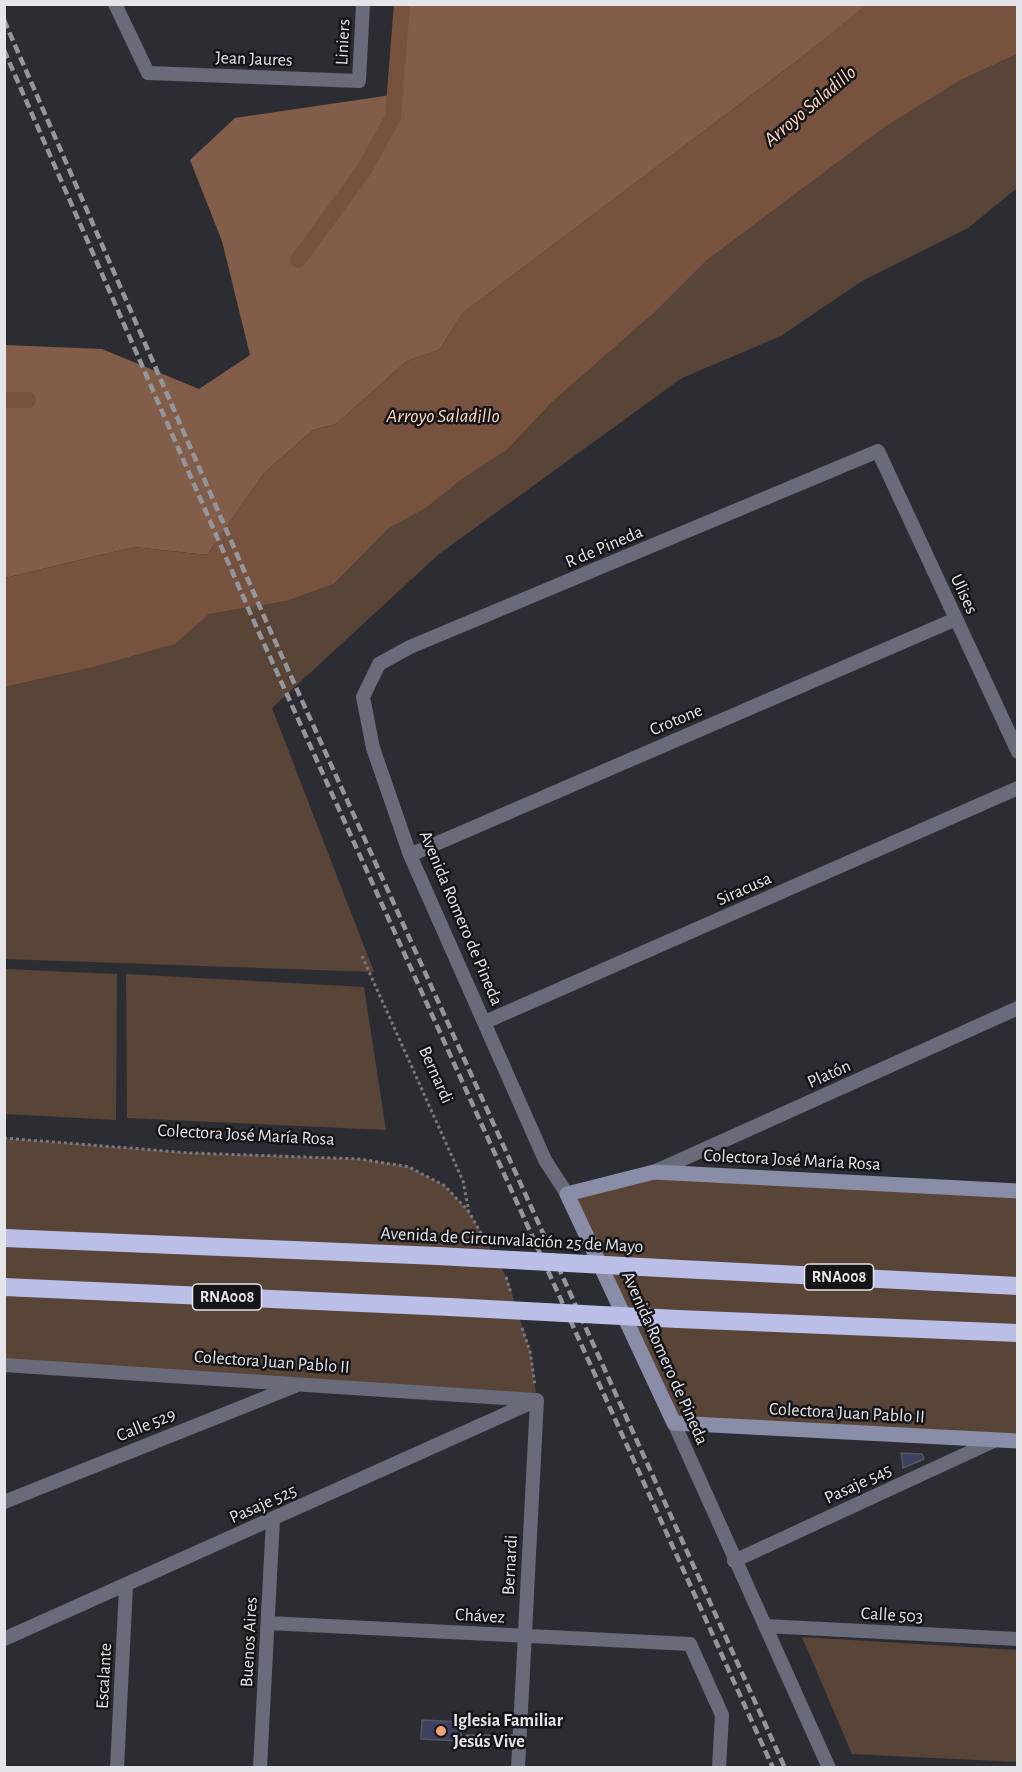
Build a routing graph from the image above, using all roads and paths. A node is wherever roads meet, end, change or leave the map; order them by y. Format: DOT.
graph roads {
  1 [pos="115,4"];
  2 [pos="363,4"];
  3 [pos="359,81"];
  4 [pos="878,451"];
  5 [pos="956,619"];
  6 [pos="363,697"];
  7 [pos="1017,752"];
  8 [pos="1017,788"];
  9 [pos="410,855"];
  10 [pos="362,956"];
  11 [pos="1017,1008"];
  12 [pos="485,1022"];
  13 [pos="4,1138"];
  14 [pos="654,1172"];
  15 [pos="1017,1191"];
  16 [pos="567,1194"];
  17 [pos="470,1212"];
  18 [pos="4,1239"];
  19 [pos="1017,1286"];
  20 [pos="4,1287"];
  21 [pos="1017,1333"];
  22 [pos="4,1365"];
  23 [pos="301,1383"];
  24 [pos="537,1400"];
  25 [pos="674,1423"];
  26 [pos="996,1440"];
  27 [pos="1017,1441"];
  28 [pos="4,1502"];
  29 [pos="273,1519"];
  30 [pos="734,1561"];
  31 [pos="126,1586"];
  32 [pos="268,1623"];
  33 [pos="765,1626"];
  34 [pos="524,1636"];
  35 [pos="4,1639"];
  36 [pos="1017,1639"];
  37 [pos="468,1738"];
  38 [pos="519,1738"];
  39 [pos="117,1767"];
  40 [pos="260,1767"];
  41 [pos="518,1767"];
  42 [pos="719,1767"];
  43 [pos="829,1767"];
  1 -- 3 [label="street, Jean Jaures"];
  2 -- 3 [label="street, Liniers"];
  4 -- 5 [label="street, Ulises"];
  4 -- 6 [label="street, R de Pineda"];
  5 -- 7 [label="street, Ulises"];
  5 -- 9 [label="street, Crotone"];
  6 -- 9 [label="street, Avenida Romero de Pineda"];
  8 -- 12 [label="street, Siracusa"];
  9 -- 12 [label="street, Avenida Romero de Pineda"];
  10 -- 17 [label="path, Bernardi"];
  11 -- 14 [label="street, Platón"];
  12 -- 16 [label="street, Avenida Romero de Pineda"];
  13 -- 17 [label="path, Colectora José María Rosa"];
  14 -- 15 [label="main road, Colectora José María Rosa"];
  14 -- 16 [label="main road, Colectora José María Rosa"];
  16 -- 25 [label="main road, Avenida Romero de Pineda"];
  18 -- 19 [label="highway, Avenida de Circunvalación 25 de Mayo / RNA008, bridge"];
  20 -- 21 [label="highway, RNA008, bridge"];
  22 -- 23 [label="street, Colectora Juan Pablo II"];
  23 -- 24 [label="street, Colectora Juan Pablo II"];
  23 -- 28 [label="street, Calle 529"];
  24 -- 29 [label="street, Pasaje 525"];
  24 -- 34 [label="street, Bernardi"];
  25 -- 26 [label="main road, Colectora Juan Pablo II"];
  25 -- 30 [label="street, Avenida Romero de Pineda"];
  26 -- 27 [label="main road, Colectora Juan Pablo II"];
  26 -- 30 [label="street, Pasaje 545"];
  29 -- 31 [label="street, Pasaje 525"];
  29 -- 32 [label="street, Buenos Aires"];
  30 -- 33 [label="street, Avenida Romero de Pineda"];
  31 -- 35 [label="street, Pasaje 525"];
  31 -- 39 [label="street, Escalante"];
  32 -- 34 [label="street, Chávez"];
  32 -- 40 [label="street, Buenos Aires"];
  33 -- 36 [label="street, Calle 503"];
  33 -- 43 [label="street, Avenida Romero de Pineda"];
  34 -- 38 [label="street, Bernardi"];
  34 -- 42 [label="street, Chávez"];
  37 -- 38 [label="lane"];
  38 -- 41 [label="street, Bernardi"];
}
